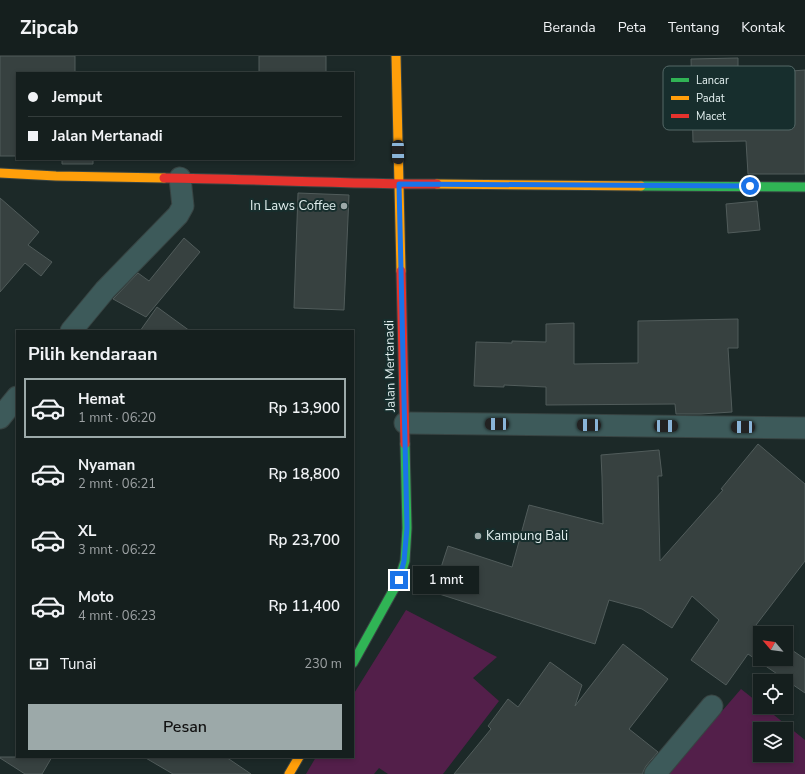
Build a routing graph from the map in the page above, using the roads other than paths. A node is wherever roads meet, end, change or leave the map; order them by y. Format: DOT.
graph roads {
  1 [pos="396,56"];
  2 [pos="0,173"];
  3 [pos="180,178"];
  4 [pos="399,184"];
  5 [pos="805,187"];
  6 [pos="72,330"];
  7 [pos="16,398"];
  8 [pos="0,418"];
  9 [pos="405,423"];
  10 [pos="805,428"];
  11 [pos="354,661"];
  12 [pos="712,706"];
  13 [pos="298,758"];
  14 [pos="289,774"];
  15 [pos="655,774"];
  1 -- 4 [label="street, Jalan Mertanadi"];
  2 -- 3 [label="street"];
  3 -- 4 [label="street"];
  3 -- 6 [label="street"];
  4 -- 5 [label="street"];
  4 -- 9 [label="street, Jalan Mertanadi"];
  7 -- 8 [label="street"];
  9 -- 10 [label="street"];
  9 -- 11 [label="street, Jalan Mertanadi"];
  12 -- 15 [label="street"];
  13 -- 14 [label="street"];
}
